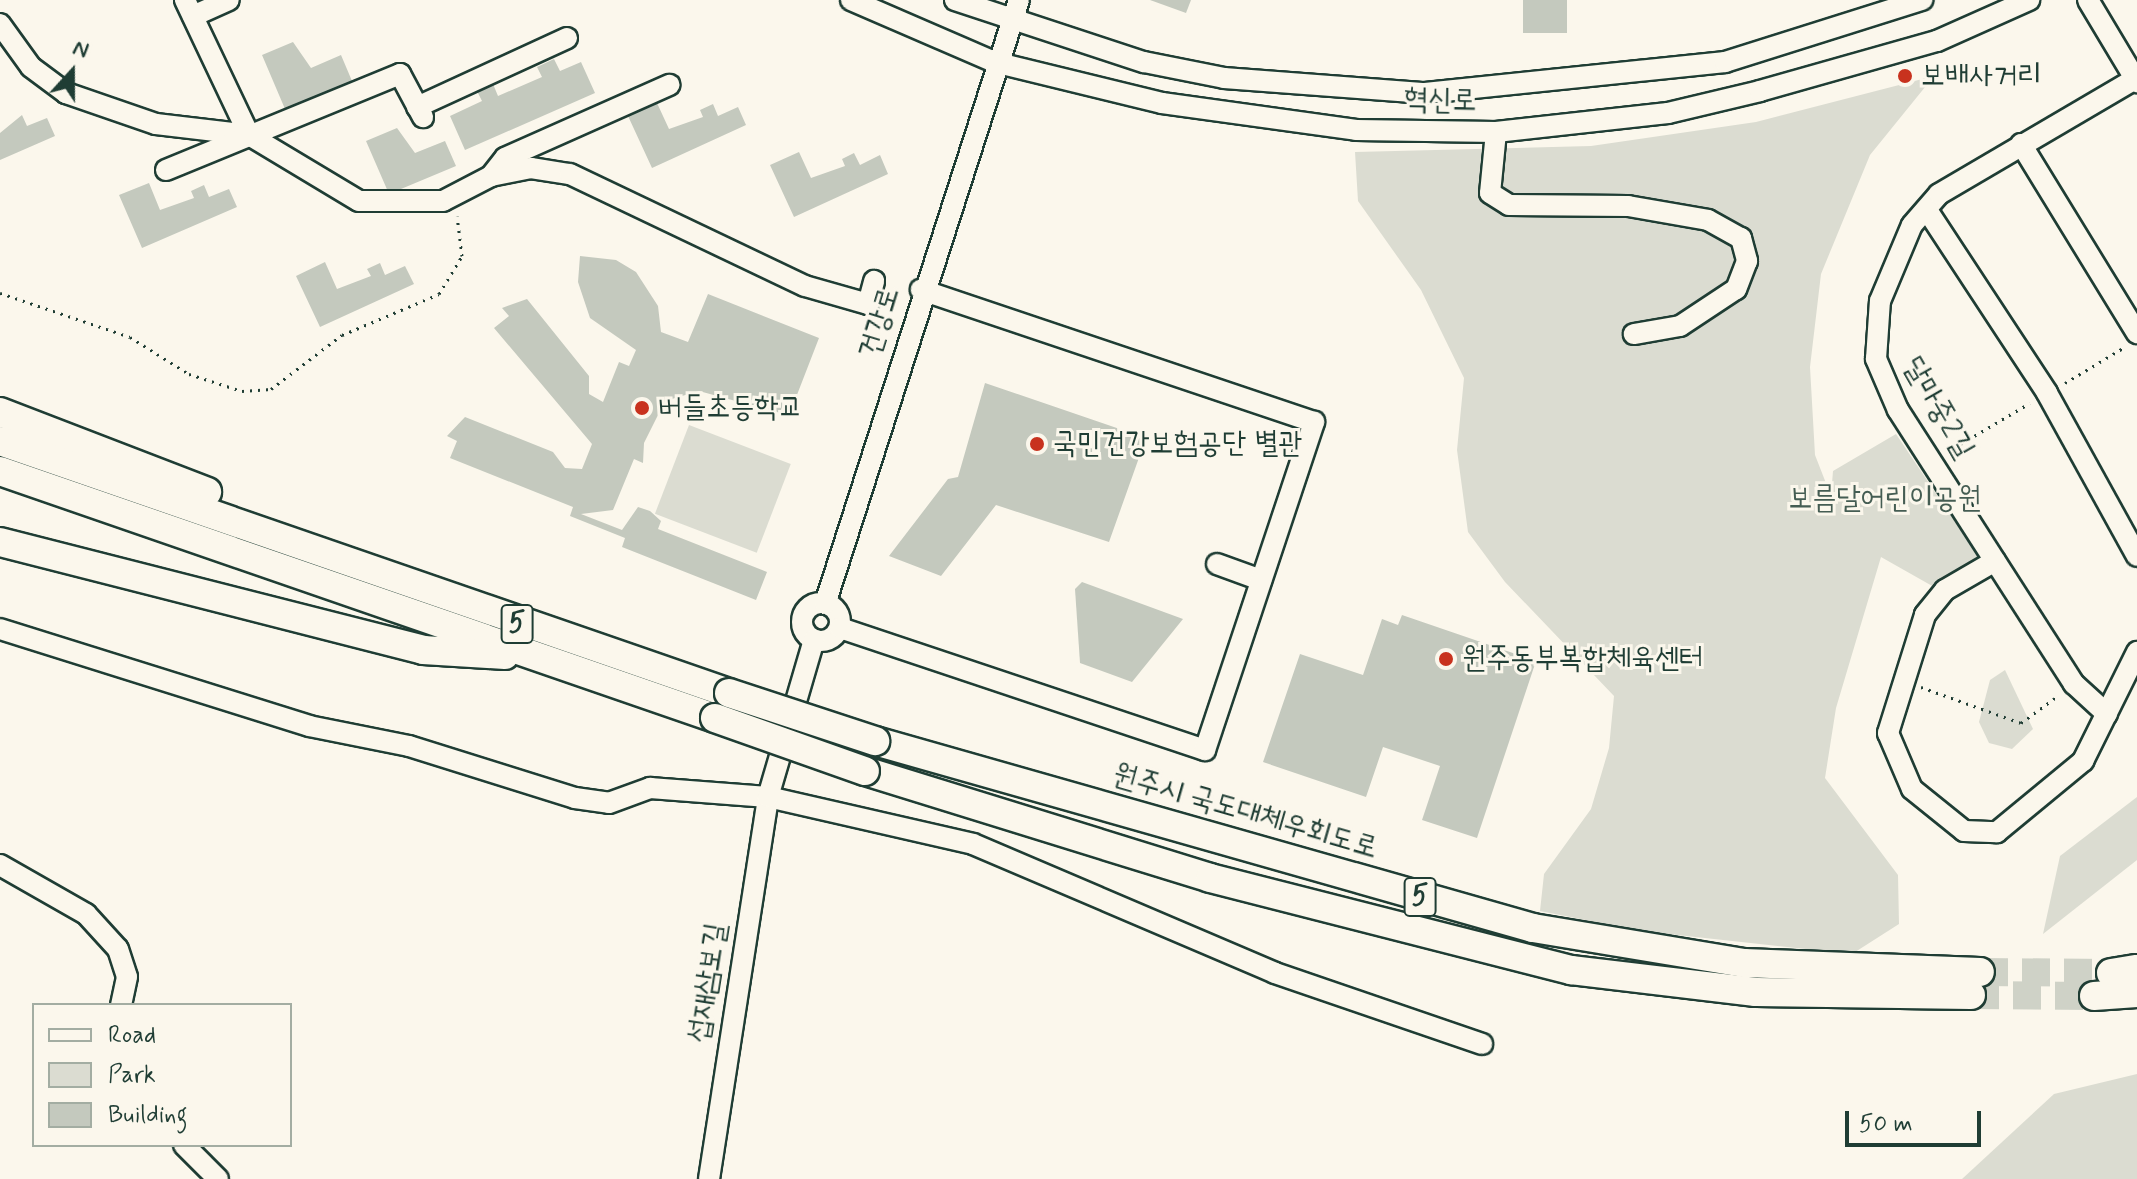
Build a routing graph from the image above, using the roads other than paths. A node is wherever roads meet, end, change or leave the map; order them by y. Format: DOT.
graph roads {
  1 [pos="229,0"];
  2 [pos="851,0"];
  3 [pos="955,0"];
  4 [pos="1019,0"];
  5 [pos="1922,0"];
  6 [pos="2029,0"];
  7 [pos="2088,0"];
  8 [pos="189,8"];
  9 [pos="1011,20"];
  10 [pos="0,24"];
  11 [pos="567,38"];
  12 [pos="994,62"];
  13 [pos="2136,80"];
  14 [pos="669,85"];
  15 [pos="1496,132"];
  16 [pos="249,135"];
  17 [pos="2021,144"];
  18 [pos="166,170"];
  19 [pos="491,176"];
  20 [pos="1927,210"];
  21 [pos="874,281"];
  22 [pos="921,290"];
  23 [pos="2137,333"];
  24 [pos="1634,334"];
  25 [pos="0,412"];
  26 [pos="0,441"];
  27 [pos="0,471"];
  28 [pos="0,542"];
  29 [pos="2137,556"];
  30 [pos="307,558"];
  31 [pos="1995,561"];
  32 [pos="1217,564"];
  33 [pos="1261,580"];
  34 [pos="825,604"];
  35 [pos="840,628"];
  36 [pos="0,629"];
  37 [pos="814,640"];
  38 [pos="532,643"];
  39 [pos="2137,652"];
  40 [pos="2107,714"];
  41 [pos="768,797"];
  42 [pos="0,865"];
  43 [pos="2137,993"];
  44 [pos="2094,996"];
  45 [pos="121,1003"];
  46 [pos="1482,1044"];
  47 [pos="186,1147"];
  48 [pos="218,1179"];
  49 [pos="709,1179"];
  1 -- 8 [label="street"];
  2 -- 12 [label="street, 혁신로"];
  3 -- 9 [label="street, 혁신로"];
  4 -- 9 [label="street"];
  5 -- 9 [label="street, 혁신로"];
  6 -- 15 [label="street, 혁신로"];
  7 -- 13 [label="street"];
  8 -- 16 [label="street"];
  9 -- 12 [label="street, 건강로"];
  10 -- 16 [label="street"];
  11 -- 16 [label="street"];
  12 -- 15 [label="street, 혁신로"];
  12 -- 22 [label="street, 건강로"];
  13 -- 17 [label="street, 달마중2길"];
  14 -- 19 [label="street"];
  15 -- 24 [label="street"];
  16 -- 18 [label="street"];
  16 -- 19 [label="street"];
  17 -- 20 [label="street, 달마중2길"];
  17 -- 23 [label="street"];
  19 -- 21 [label="street"];
  20 -- 29 [label="street"];
  20 -- 31 [label="street, 달마중2길"];
  22 -- 33 [label="street"];
  22 -- 34 [label="street, 건강로"];
  25 -- 38 [label="highway"];
  26 -- 30 [label="highway, 5"];
  27 -- 30 [label="highway, 5"];
  28 -- 38 [label="highway"];
  30 -- 38 [label="highway, 5"];
  31 -- 40 [label="street, 달마중2길"];
  31 -- 40 [label="street"];
  32 -- 33 [label="street"];
  33 -- 35 [label="street"];
  34 -- 35 [label="street"];
  34 -- 37 [label="street"];
  35 -- 37 [label="street"];
  36 -- 41 [label="street"];
  37 -- 41 [label="street"];
  38 -- 38 [label="highway, 원주시 국도대체우회도로 / 5, bridge"];
  39 -- 40 [label="street"];
  41 -- 46 [label="street"];
  41 -- 49 [label="street, 섭재삼보길"];
  42 -- 45 [label="street"];
  43 -- 44 [label="highway"];
  47 -- 48 [label="street"];
}
